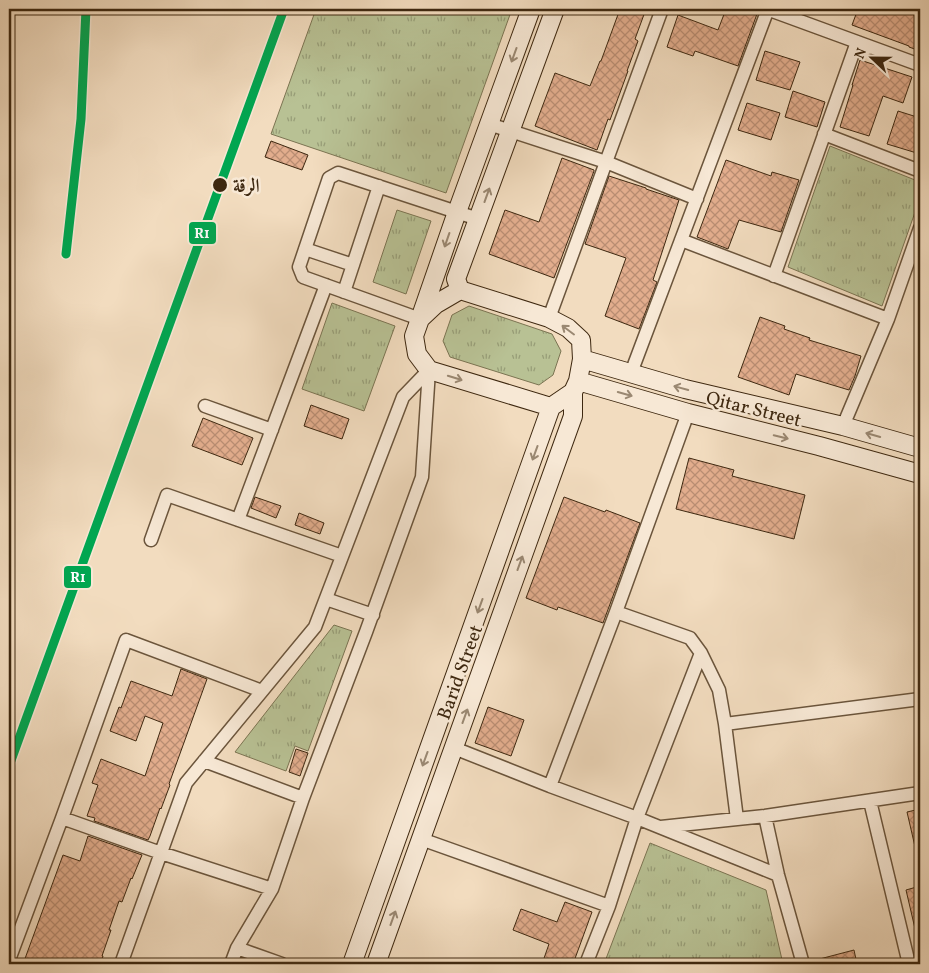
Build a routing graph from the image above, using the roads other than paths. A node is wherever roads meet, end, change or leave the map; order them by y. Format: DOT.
graph roads {
  1 [pos="531,9"];
  2 [pos="554,9"];
  3 [pos="662,9"];
  4 [pos="768,9"];
  5 [pos="857,42"];
  6 [pos="920,65"];
  7 [pos="489,124"];
  8 [pos="510,130"];
  9 [pos="824,134"];
  10 [pos="606,162"];
  11 [pos="920,171"];
  12 [pos="379,186"];
  13 [pos="696,199"];
  14 [pos="457,212"];
  15 [pos="478,219"];
  16 [pos="920,228"];
  17 [pos="681,240"];
  18 [pos="305,249"];
  19 [pos="353,265"];
  20 [pos="774,276"];
  21 [pos="326,285"];
  22 [pos="460,290"];
  23 [pos="344,292"];
  24 [pos="420,318"];
  25 [pos="549,318"];
  26 [pos="888,319"];
  27 [pos="582,359"];
  28 [pos="429,370"];
  29 [pos="631,373"];
  30 [pos="575,386"];
  31 [pos="205,406"];
  32 [pos="552,407"];
  33 [pos="688,413"];
  34 [pos="824,422"];
  35 [pos="843,426"];
  36 [pos="272,430"];
  37 [pos="819,446"];
  38 [pos="914,446"];
  39 [pos="912,472"];
  40 [pos="238,520"];
  41 [pos="151,540"];
  42 [pos="342,556"];
  43 [pos="326,599"];
  44 [pos="616,612"];
  45 [pos="372,615"];
  46 [pos="701,652"];
  47 [pos="262,691"];
  48 [pos="920,700"];
  49 [pos="726,724"];
  50 [pos="454,748"];
  51 [pos="204,761"];
  52 [pos="550,786"];
  53 [pos="920,793"];
  54 [pos="302,798"];
  55 [pos="870,801"];
  56 [pos="765,816"];
  57 [pos="62,818"];
  58 [pos="637,818"];
  59 [pos="737,818"];
  60 [pos="659,828"];
  61 [pos="421,840"];
  62 [pos="161,853"];
  63 [pos="778,875"];
  64 [pos="272,889"];
  65 [pos="609,906"];
  66 [pos="237,948"];
  67 [pos="9,960"];
  68 [pos="121,964"];
  69 [pos="231,964"];
  70 [pos="282,964"];
  71 [pos="352,964"];
  72 [pos="376,964"];
  73 [pos="586,964"];
  74 [pos="803,964"];
  75 [pos="908,964"];
  1 -- 7 [label="main road, one-way"];
  2 -- 8 [label="main road"];
  3 -- 10 [label="street"];
  4 -- 5 [label="street"];
  4 -- 13 [label="street"];
  5 -- 6 [label="street"];
  5 -- 9 [label="street"];
  7 -- 8 [label="street"];
  7 -- 14 [label="main road"];
  8 -- 10 [label="street"];
  15 -- 8 [label="main road, one-way"];
  9 -- 11 [label="street"];
  9 -- 20 [label="street"];
  10 -- 13 [label="street"];
  10 -- 25 [label="street"];
  12 -- 14 [label="street"];
  12 -- 18 [label="street"];
  12 -- 19 [label="street"];
  13 -- 17 [label="street"];
  14 -- 15 [label="street"];
  14 -- 24 [label="main road, one-way"];
  15 -- 22 [label="main road"];
  16 -- 26 [label="street"];
  17 -- 20 [label="street"];
  17 -- 29 [label="street"];
  18 -- 19 [label="street"];
  18 -- 21 [label="street"];
  19 -- 23 [label="street"];
  20 -- 26 [label="street"];
  21 -- 23 [label="street"];
  21 -- 36 [label="street"];
  22 -- 24 [label="main road"];
  22 -- 25 [label="main road"];
  23 -- 24 [label="street"];
  24 -- 28 [label="main road"];
  27 -- 25 [label="main road, one-way"];
  26 -- 35 [label="street"];
  27 -- 29 [label="main road, Qitar Street"];
  27 -- 30 [label="main road, Barid Street"];
  28 -- 32 [label="main road, one-way"];
  28 -- 42 [label="street"];
  28 -- 45 [label="street"];
  34 -- 29 [label="main road, Qitar Street, one-way"];
  30 -- 32 [label="main road"];
  30 -- 33 [label="main road, Qitar Street, one-way"];
  50 -- 30 [label="main road, Barid Street, one-way"];
  31 -- 36 [label="street"];
  32 -- 71 [label="main road, Barid Street, one-way"];
  33 -- 37 [label="main road, Qitar Street, one-way"];
  33 -- 44 [label="street"];
  34 -- 35 [label="main road, Qitar Street"];
  34 -- 37 [label="main road"];
  38 -- 35 [label="main road, Qitar Street, one-way"];
  36 -- 40 [label="street"];
  37 -- 39 [label="main road, Qitar Street"];
  38 -- 39 [label="main road"];
  40 -- 41 [label="street"];
  40 -- 42 [label="street"];
  42 -- 43 [label="street"];
  43 -- 45 [label="street"];
  43 -- 47 [label="street"];
  44 -- 46 [label="street"];
  44 -- 52 [label="street"];
  45 -- 54 [label="street"];
  46 -- 49 [label="street"];
  46 -- 58 [label="street"];
  47 -- 51 [label="street"];
  47 -- 57 [label="street"];
  48 -- 49 [label="street"];
  49 -- 59 [label="street"];
  50 -- 52 [label="street"];
  50 -- 61 [label="main road, Barid Street"];
  51 -- 54 [label="street"];
  51 -- 62 [label="street"];
  52 -- 58 [label="street"];
  53 -- 55 [label="street"];
  54 -- 64 [label="street"];
  55 -- 56 [label="street"];
  55 -- 75 [label="street"];
  56 -- 59 [label="street"];
  56 -- 63 [label="street"];
  57 -- 62 [label="street"];
  57 -- 67 [label="street"];
  58 -- 60 [label="street"];
  58 -- 65 [label="street"];
  59 -- 60 [label="street"];
  60 -- 63 [label="street"];
  61 -- 65 [label="street"];
  72 -- 61 [label="main road, Barid Street, one-way"];
  62 -- 64 [label="street"];
  62 -- 68 [label="street"];
  63 -- 74 [label="street"];
  64 -- 66 [label="street"];
  65 -- 73 [label="street"];
  66 -- 69 [label="street"];
  66 -- 70 [label="street"];
}
